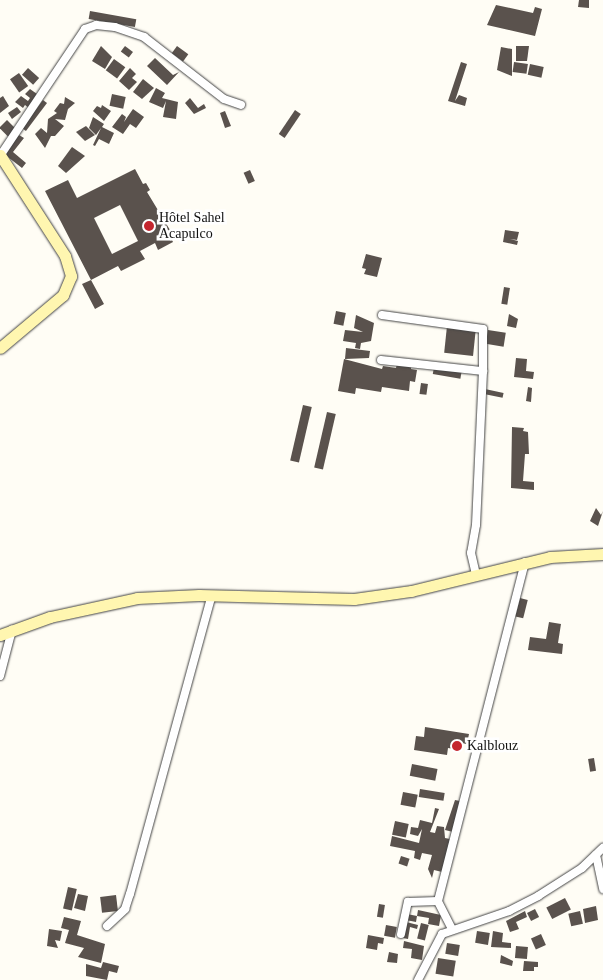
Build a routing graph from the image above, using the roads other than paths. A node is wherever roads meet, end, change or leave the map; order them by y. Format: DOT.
graph roads {
  1 [pos="241,105"];
  2 [pos="0,156"];
  3 [pos="382,315"];
  4 [pos="0,348"];
  5 [pos="381,360"];
  6 [pos="483,371"];
  7 [pos="603,554"];
  8 [pos="525,562"];
  9 [pos="476,575"];
  10 [pos="212,595"];
  11 [pos="12,630"];
  12 [pos="0,635"];
  13 [pos="0,676"];
  14 [pos="603,848"];
  15 [pos="596,855"];
  16 [pos="603,889"];
  17 [pos="438,901"];
  18 [pos="107,926"];
  19 [pos="452,929"];
  20 [pos="400,934"];
  21 [pos="418,980"];
  1 -- 2 [label="street"];
  2 -- 4 [label="main road"];
  3 -- 6 [label="street"];
  5 -- 6 [label="street"];
  6 -- 9 [label="street"];
  7 -- 8 [label="main road"];
  8 -- 9 [label="main road"];
  8 -- 17 [label="street"];
  9 -- 10 [label="main road"];
  10 -- 11 [label="main road"];
  10 -- 18 [label="street"];
  11 -- 12 [label="main road"];
  11 -- 13 [label="street"];
  14 -- 15 [label="street"];
  15 -- 16 [label="street"];
  15 -- 19 [label="street"];
  17 -- 19 [label="street"];
  17 -- 20 [label="street"];
  19 -- 21 [label="street"];
}
